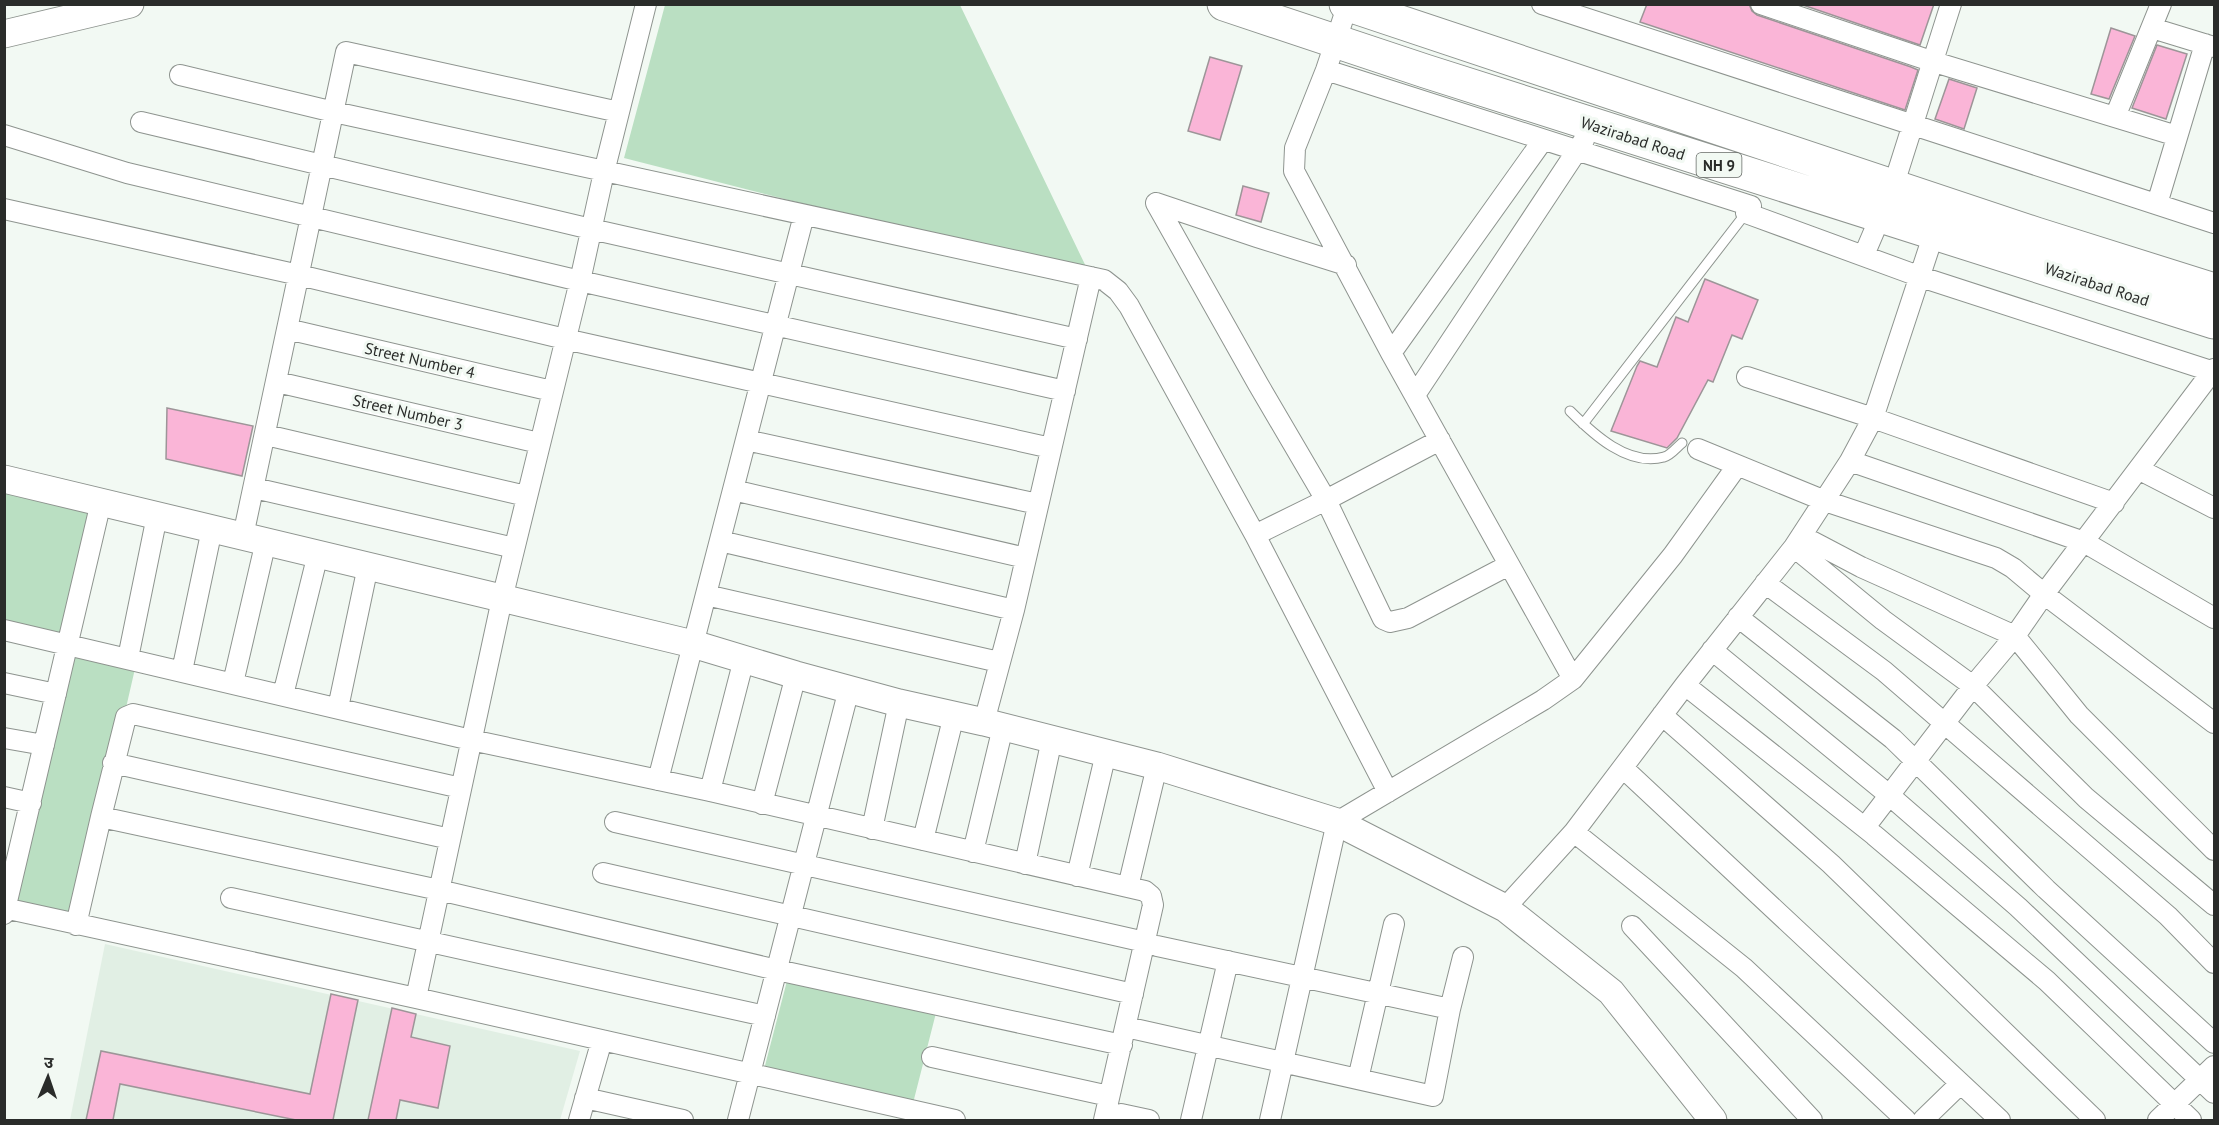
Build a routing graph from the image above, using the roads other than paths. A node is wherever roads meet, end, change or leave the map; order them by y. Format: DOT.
graph roads {
  1 [pos="130,4"];
  2 [pos="646,4"];
  3 [pos="1224,4"];
  4 [pos="1542,4"];
  5 [pos="1761,4"];
  6 [pos="1951,4"];
  7 [pos="2161,4"];
  8 [pos="1347,5"];
  9 [pos="2152,28"];
  10 [pos="4,34"];
  11 [pos="2210,45"];
  12 [pos="1330,56"];
  13 [pos="1931,61"];
  14 [pos="180,75"];
  15 [pos="334,112"];
  16 [pos="619,112"];
  17 [pos="2115,117"];
  18 [pos="141,122"];
  19 [pos="1912,125"];
  20 [pos="4,135"];
  21 [pos="2177,136"];
  22 [pos="1585,137"];
  23 [pos="1543,140"];
  24 [pos="323,165"];
  25 [pos="604,172"];
  26 [pos="1893,187"];
  27 [pos="2157,204"];
  28 [pos="4,209"];
  29 [pos="1746,213"];
  30 [pos="804,215"];
  31 [pos="1879,216"];
  32 [pos="311,218"];
  33 [pos="2214,223"];
  34 [pos="591,229"];
  35 [pos="1934,233"];
  36 [pos="1864,255"];
  37 [pos="1346,265"];
  38 [pos="789,272"];
  39 [pos="299,275"];
  40 [pos="1091,277"];
  41 [pos="1921,277"];
  42 [pos="579,281"];
  43 [pos="2214,290"];
  44 [pos="2214,322"];
  45 [pos="775,326"];
  46 [pos="288,328"];
  47 [pos="565,339"];
  48 [pos="1077,339"];
  49 [pos="1391,353"];
  50 [pos="2214,371"];
  51 [pos="1747,377"];
  52 [pos="277,382"];
  53 [pos="761,383"];
  54 [pos="552,391"];
  55 [pos="1065,391"];
  56 [pos="1415,395"];
  57 [pos="1570,411"];
  58 [pos="1873,418"];
  59 [pos="1583,424"];
  60 [pos="266,435"];
  61 [pos="746,440"];
  62 [pos="1440,440"];
  63 [pos="539,443"];
  64 [pos="1690,446"];
  65 [pos="1051,448"];
  66 [pos="1850,461"];
  67 [pos="1737,466"];
  68 [pos="2140,470"];
  69 [pos="4,479"];
  70 [pos="254,488"];
  71 [pos="733,490"];
  72 [pos="526,496"];
  73 [pos="1326,500"];
  74 [pos="1825,501"];
  75 [pos="100,502"];
  76 [pos="2114,503"];
  77 [pos="1038,504"];
  78 [pos="2214,508"];
  79 [pos="157,516"];
  80 [pos="212,529"];
  81 [pos="1255,535"];
  82 [pos="254,539"];
  83 [pos="720,541"];
  84 [pos="1798,541"];
  85 [pos="2084,542"];
  86 [pos="514,548"];
  87 [pos="318,554"];
  88 [pos="1026,558"];
  89 [pos="1509,565"];
  90 [pos="368,566"];
  91 [pos="1765,584"];
  92 [pos="2044,594"];
  93 [pos="706,595"];
  94 [pos="502,599"];
  95 [pos="1014,610"];
  96 [pos="1738,617"];
  97 [pos="2214,618"];
  98 [pos="4,630"];
  99 [pos="2015,636"];
  100 [pos="67,644"];
  101 [pos="693,644"];
  102 [pos="1712,650"];
  103 [pos="128,658"];
  104 [pos="744,659"];
  105 [pos="999,662"];
  106 [pos="182,671"];
  107 [pos="796,675"];
  108 [pos="1573,679"];
  109 [pos="4,683"];
  110 [pos="233,683"];
  111 [pos="1685,685"];
  112 [pos="1973,686"];
  113 [pos="849,689"];
  114 [pos="56,694"];
  115 [pos="283,695"];
  116 [pos="899,703"];
  117 [pos="338,708"];
  118 [pos="954,715"];
  119 [pos="1662,716"];
  120 [pos="1944,723"];
  121 [pos="2214,723"];
  122 [pos="994,724"];
  123 [pos="4,738"];
  124 [pos="1052,739"];
  125 [pos="471,740"];
  126 [pos="44,746"];
  127 [pos="1106,753"];
  128 [pos="1916,760"];
  129 [pos="113,763"];
  130 [pos="1157,766"];
  131 [pos="1623,768"];
  132 [pos="658,780"];
  133 [pos="461,788"];
  134 [pos="710,791"];
  135 [pos="1389,792"];
  136 [pos="1889,795"];
  137 [pos="4,797"];
  138 [pos="31,803"];
  139 [pos="762,804"];
  140 [pos="816,816"];
  141 [pos="101,817"];
  142 [pos="615,822"];
  143 [pos="1337,822"];
  144 [pos="1864,827"];
  145 [pos="872,829"];
  146 [pos="1574,832"];
  147 [pos="450,839"];
  148 [pos="923,840"];
  149 [pos="2214,850"];
  150 [pos="973,852"];
  151 [pos="11,857"];
  152 [pos="1025,864"];
  153 [pos="803,865"];
  154 [pos="603,873"];
  155 [pos="1077,876"];
  156 [pos="1128,887"];
  157 [pos="439,890"];
  158 [pos="231,898"];
  159 [pos="2214,905"];
  160 [pos="1505,908"];
  161 [pos="5,910"];
  162 [pos="790,916"];
  163 [pos="1394,924"];
  164 [pos="76,925"];
  165 [pos="1632,926"];
  166 [pos="428,942"];
  167 [pos="1151,944"];
  168 [pos="1463,957"];
  169 [pos="1228,961"];
  170 [pos="2214,963"];
  171 [pos="777,970"];
  172 [pos="1302,978"];
  173 [pos="1133,994"];
  174 [pos="1378,994"];
  175 [pos="416,998"];
  176 [pos="1450,1009"];
  177 [pos="765,1016"];
  178 [pos="1124,1036"];
  179 [pos="602,1040"];
  180 [pos="2214,1042"];
  181 [pos="1208,1046"];
  182 [pos="932,1057"];
  183 [pos="1283,1063"];
  184 [pos="750,1074"];
  185 [pos="1358,1079"];
  186 [pos="2210,1080"];
  187 [pos="1960,1083"];
  188 [pos="1109,1096"];
  189 [pos="585,1098"];
  190 [pos="2175,1106"];
  191 [pos="1112,1117"];
  192 [pos="579,1120"];
  193 [pos="683,1120"];
  194 [pos="738,1120"];
  195 [pos="955,1120"];
  196 [pos="1149,1120"];
  197 [pos="1191,1120"];
  198 [pos="1270,1120"];
  199 [pos="1713,1120"];
  200 [pos="1812,1120"];
  201 [pos="1906,1120"];
  202 [pos="1923,1120"];
  203 [pos="2000,1120"];
  204 [pos="2095,1120"];
  205 [pos="2158,1120"];
  206 [pos="2191,1120"];
  1 -- 10 [label="street"];
  2 -- 16 [label="street"];
  3 -- 12 [label="highway, Wazirabad Road / NH 9"];
  4 -- 19 [label="street"];
  5 -- 13 [label="street"];
  6 -- 13 [label="street"];
  7 -- 9 [label="street"];
  8 -- 12 [label="street"];
  8 -- 26 [label="highway, Wazirabad Road / NH 9"];
  9 -- 11 [label="street"];
  9 -- 17 [label="street"];
  11 -- 21 [label="street"];
  12 -- 22 [label="highway, Wazirabad Road / NH 9"];
  12 -- 23 [label="street"];
  12 -- 37 [label="street"];
  13 -- 17 [label="street"];
  13 -- 19 [label="street"];
  14 -- 15 [label="street"];
  15 -- 16 [label="street"];
  15 -- 24 [label="street"];
  15 -- 25 [label="street"];
  16 -- 25 [label="street"];
  17 -- 21 [label="street"];
  18 -- 24 [label="street"];
  19 -- 26 [label="street"];
  19 -- 27 [label="street"];
  20 -- 32 [label="street"];
  21 -- 27 [label="street"];
  22 -- 23 [label="street"];
  22 -- 29 [label="street"];
  22 -- 31 [label="highway, Wazirabad Road / NH 9"];
  22 -- 56 [label="street"];
  23 -- 49 [label="street"];
  24 -- 32 [label="street"];
  24 -- 34 [label="street"];
  25 -- 30 [label="street"];
  25 -- 34 [label="street"];
  26 -- 31 [label="street"];
  26 -- 43 [label="highway, Wazirabad Road / NH 9"];
  27 -- 33 [label="street"];
  28 -- 39 [label="street"];
  29 -- 36 [label="street"];
  29 -- 59 [label="lane"];
  30 -- 38 [label="street"];
  30 -- 40 [label="street"];
  31 -- 35 [label="highway, Wazirabad Road / NH 9"];
  31 -- 36 [label="street"];
  32 -- 39 [label="street"];
  32 -- 42 [label="street"];
  34 -- 38 [label="street"];
  34 -- 42 [label="street"];
  35 -- 41 [label="street"];
  35 -- 44 [label="highway, Wazirabad Road / NH 9"];
  36 -- 41 [label="street"];
  37 -- 49 [label="street"];
  37 -- 73 [label="street"];
  38 -- 45 [label="street"];
  38 -- 48 [label="street"];
  39 -- 46 [label="street"];
  39 -- 47 [label="street"];
  40 -- 48 [label="street"];
  40 -- 81 [label="street"];
  41 -- 50 [label="street"];
  41 -- 58 [label="street"];
  42 -- 45 [label="street"];
  42 -- 47 [label="street"];
  45 -- 53 [label="street"];
  45 -- 55 [label="street"];
  46 -- 52 [label="street"];
  46 -- 54 [label="street, Street Number 4"];
  47 -- 53 [label="street"];
  47 -- 54 [label="street"];
  48 -- 55 [label="street"];
  49 -- 56 [label="street"];
  50 -- 68 [label="street"];
  51 -- 58 [label="street"];
  52 -- 60 [label="street"];
  52 -- 63 [label="street, Street Number 3"];
  53 -- 61 [label="street"];
  53 -- 65 [label="street"];
  54 -- 63 [label="street"];
  55 -- 65 [label="street"];
  56 -- 62 [label="street"];
  57 -- 59 [label="lane"];
  58 -- 66 [label="street"];
  58 -- 76 [label="street"];
  59 -- 64 [label="lane"];
  60 -- 70 [label="street"];
  60 -- 72 [label="street"];
  61 -- 71 [label="street"];
  61 -- 77 [label="street"];
  62 -- 73 [label="street"];
  62 -- 89 [label="street"];
  63 -- 72 [label="street"];
  64 -- 67 [label="street"];
  65 -- 77 [label="street"];
  66 -- 74 [label="street"];
  66 -- 85 [label="street"];
  67 -- 74 [label="street"];
  67 -- 108 [label="street"];
  68 -- 76 [label="street"];
  68 -- 78 [label="street"];
  69 -- 75 [label="street"];
  70 -- 82 [label="street"];
  70 -- 86 [label="street"];
  71 -- 83 [label="street"];
  71 -- 88 [label="street"];
  72 -- 86 [label="street"];
  73 -- 81 [label="street"];
  73 -- 89 [label="street"];
  74 -- 84 [label="street"];
  74 -- 92 [label="street"];
  75 -- 79 [label="street"];
  75 -- 100 [label="street"];
  76 -- 85 [label="street"];
  77 -- 88 [label="street"];
  79 -- 80 [label="street"];
  79 -- 103 [label="street"];
  80 -- 82 [label="street"];
  80 -- 106 [label="street"];
  81 -- 135 [label="street"];
  82 -- 87 [label="street"];
  82 -- 110 [label="street"];
  83 -- 93 [label="street"];
  83 -- 95 [label="street"];
  84 -- 91 [label="street"];
  84 -- 99 [label="street"];
  84 -- 112 [label="street"];
  85 -- 92 [label="street"];
  85 -- 97 [label="street"];
  86 -- 94 [label="street"];
  87 -- 90 [label="street"];
  87 -- 115 [label="street"];
  88 -- 95 [label="street"];
  89 -- 108 [label="street"];
  90 -- 94 [label="street"];
  90 -- 117 [label="street"];
  91 -- 96 [label="street"];
  91 -- 120 [label="street"];
  92 -- 99 [label="street"];
  92 -- 121 [label="street"];
  93 -- 101 [label="street"];
  93 -- 105 [label="street"];
  94 -- 101 [label="street"];
  94 -- 125 [label="street"];
  95 -- 105 [label="street"];
  96 -- 102 [label="street"];
  96 -- 128 [label="street"];
  98 -- 100 [label="street"];
  99 -- 112 [label="street"];
  99 -- 149 [label="street"];
  100 -- 103 [label="street"];
  100 -- 114 [label="street"];
  101 -- 104 [label="street"];
  101 -- 132 [label="street"];
  102 -- 111 [label="street"];
  102 -- 136 [label="street"];
  103 -- 106 [label="street"];
  104 -- 107 [label="street"];
  104 -- 134 [label="street"];
  105 -- 122 [label="street"];
  106 -- 110 [label="street"];
  107 -- 113 [label="street"];
  107 -- 139 [label="street"];
  108 -- 135 [label="street"];
  109 -- 114 [label="street"];
  110 -- 115 [label="street"];
  111 -- 119 [label="street"];
  111 -- 144 [label="street"];
  112 -- 120 [label="street"];
  112 -- 159 [label="street"];
  113 -- 116 [label="street"];
  113 -- 140 [label="street"];
  114 -- 126 [label="street"];
  115 -- 117 [label="street"];
  116 -- 118 [label="street"];
  116 -- 145 [label="street"];
  117 -- 125 [label="street"];
  118 -- 122 [label="street"];
  118 -- 148 [label="street"];
  119 -- 131 [label="street"];
  119 -- 204 [label="street"];
  120 -- 128 [label="street"];
  120 -- 170 [label="street"];
  122 -- 124 [label="street"];
  122 -- 150 [label="street"];
  123 -- 126 [label="street"];
  124 -- 127 [label="street"];
  124 -- 152 [label="street"];
  125 -- 132 [label="street"];
  125 -- 133 [label="street"];
  126 -- 138 [label="street"];
  127 -- 130 [label="street"];
  127 -- 155 [label="street"];
  128 -- 136 [label="street"];
  128 -- 180 [label="street"];
  129 -- 133 [label="street"];
  129 -- 141 [label="street"];
  129 -- 147 [label="street"];
  130 -- 143 [label="street"];
  130 -- 156 [label="street"];
  131 -- 146 [label="street"];
  131 -- 187 [label="street"];
  132 -- 134 [label="street"];
  133 -- 147 [label="street"];
  134 -- 139 [label="street"];
  135 -- 143 [label="street"];
  136 -- 144 [label="street"];
  136 -- 186 [label="street"];
  137 -- 138 [label="street"];
  138 -- 151 [label="street"];
  139 -- 140 [label="street"];
  140 -- 145 [label="street"];
  140 -- 153 [label="street"];
  141 -- 157 [label="street"];
  141 -- 164 [label="street"];
  142 -- 153 [label="street"];
  143 -- 160 [label="street"];
  143 -- 172 [label="street"];
  144 -- 190 [label="street"];
  145 -- 148 [label="street"];
  146 -- 160 [label="street"];
  146 -- 201 [label="street"];
  147 -- 157 [label="street"];
  148 -- 150 [label="street"];
  150 -- 152 [label="street"];
  151 -- 161 [label="street"];
  152 -- 155 [label="street"];
  153 -- 162 [label="street"];
  153 -- 167 [label="street"];
  154 -- 162 [label="street"];
  155 -- 156 [label="street"];
  156 -- 167 [label="street"];
  157 -- 166 [label="street"];
  157 -- 171 [label="street"];
  158 -- 166 [label="street"];
  160 -- 199 [label="street"];
  161 -- 164 [label="street"];
  162 -- 171 [label="street"];
  162 -- 173 [label="street"];
  163 -- 174 [label="street"];
  164 -- 175 [label="street"];
  165 -- 200 [label="street"];
  166 -- 175 [label="street"];
  166 -- 177 [label="street"];
  167 -- 169 [label="street"];
  167 -- 173 [label="street"];
  168 -- 176 [label="street"];
  169 -- 172 [label="street"];
  169 -- 181 [label="street"];
  171 -- 177 [label="street"];
  171 -- 178 [label="street"];
  172 -- 174 [label="street"];
  172 -- 183 [label="street"];
  173 -- 178 [label="street"];
  174 -- 176 [label="street"];
  174 -- 185 [label="street"];
  175 -- 179 [label="street"];
  176 -- 185 [label="street"];
  177 -- 184 [label="street"];
  178 -- 181 [label="street"];
  178 -- 188 [label="street"];
  179 -- 184 [label="street"];
  179 -- 189 [label="street"];
  181 -- 183 [label="street"];
  181 -- 197 [label="street"];
  182 -- 188 [label="street"];
  183 -- 185 [label="street"];
  183 -- 198 [label="street"];
  184 -- 194 [label="street"];
  184 -- 195 [label="street"];
  186 -- 190 [label="street"];
  187 -- 202 [label="street"];
  187 -- 203 [label="street"];
  188 -- 191 [label="street"];
  189 -- 192 [label="street"];
  189 -- 193 [label="street"];
  190 -- 205 [label="street"];
  190 -- 206 [label="street"];
  191 -- 196 [label="street"];
}
